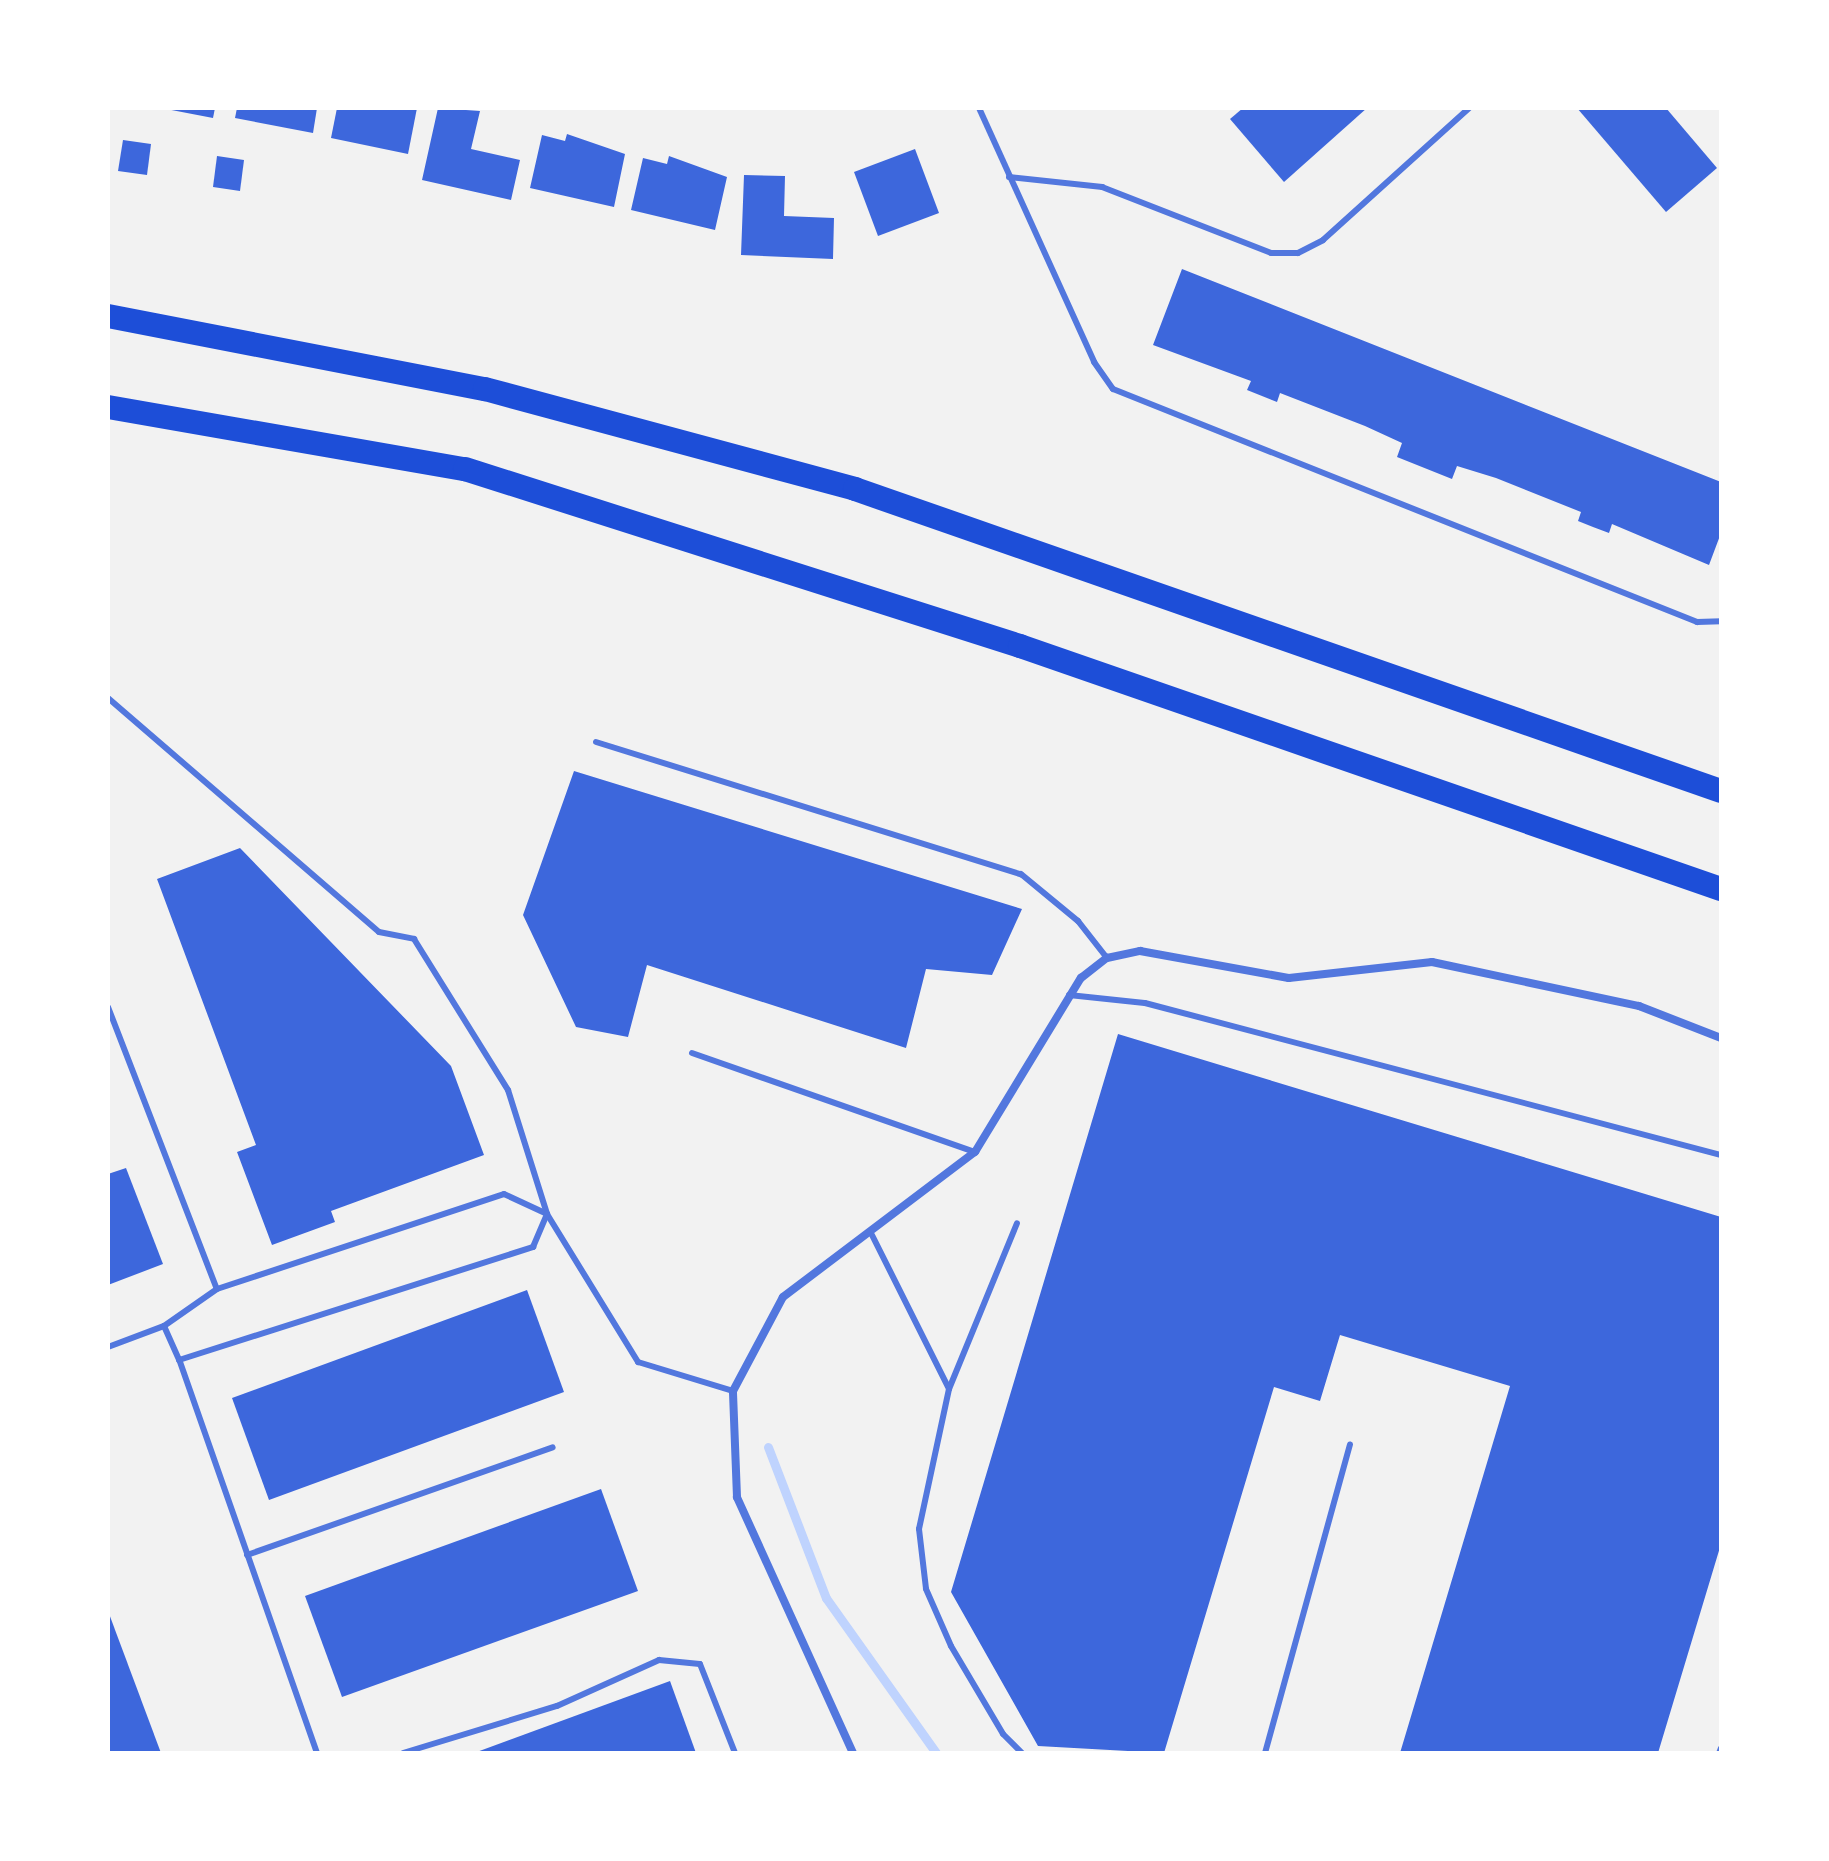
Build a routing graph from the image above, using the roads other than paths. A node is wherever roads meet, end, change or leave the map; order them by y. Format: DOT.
graph roads {
  1 [pos="979,108"];
  2 [pos="1469,108"];
  3 [pos="1009,177"];
  4 [pos="108,316"];
  5 [pos="108,407"];
  6 [pos="1721,621"];
  7 [pos="108,698"];
  8 [pos="596,742"];
  9 [pos="1721,791"];
  10 [pos="1721,889"];
  11 [pos="1107,958"];
  12 [pos="1068,994"];
  13 [pos="108,1007"];
  14 [pos="1721,1038"];
  15 [pos="692,1053"];
  16 [pos="975,1152"];
  17 [pos="1721,1155"];
  18 [pos="547,1214"];
  19 [pos="1017,1223"];
  20 [pos="872,1235"];
  21 [pos="217,1289"];
  22 [pos="164,1326"];
  23 [pos="108,1347"];
  24 [pos="179,1360"];
  25 [pos="949,1389"];
  26 [pos="733,1391"];
  27 [pos="1350,1444"];
  28 [pos="553,1447"];
  29 [pos="247,1555"];
  30 [pos="317,1753"];
  31 [pos="403,1753"];
  32 [pos="735,1753"];
  33 [pos="853,1753"];
  34 [pos="1022,1753"];
  35 [pos="1265,1753"];
  1 -- 3 [label="lane"];
  2 -- 3 [label="lane"];
  3 -- 6 [label="lane"];
  4 -- 9 [label="highway"];
  5 -- 10 [label="highway"];
  7 -- 18 [label="lane"];
  8 -- 11 [label="lane"];
  11 -- 12 [label="street"];
  11 -- 14 [label="street"];
  12 -- 16 [label="street"];
  12 -- 17 [label="lane"];
  13 -- 21 [label="lane"];
  15 -- 16 [label="lane"];
  16 -- 20 [label="street"];
  18 -- 21 [label="lane"];
  18 -- 24 [label="lane"];
  18 -- 26 [label="lane"];
  19 -- 25 [label="lane"];
  20 -- 25 [label="lane"];
  20 -- 26 [label="street"];
  21 -- 22 [label="lane"];
  22 -- 23 [label="lane"];
  22 -- 24 [label="lane"];
  24 -- 29 [label="lane"];
  25 -- 34 [label="lane"];
  26 -- 33 [label="street"];
  27 -- 35 [label="lane"];
  28 -- 29 [label="lane"];
  29 -- 30 [label="lane"];
  31 -- 32 [label="lane"];
}
